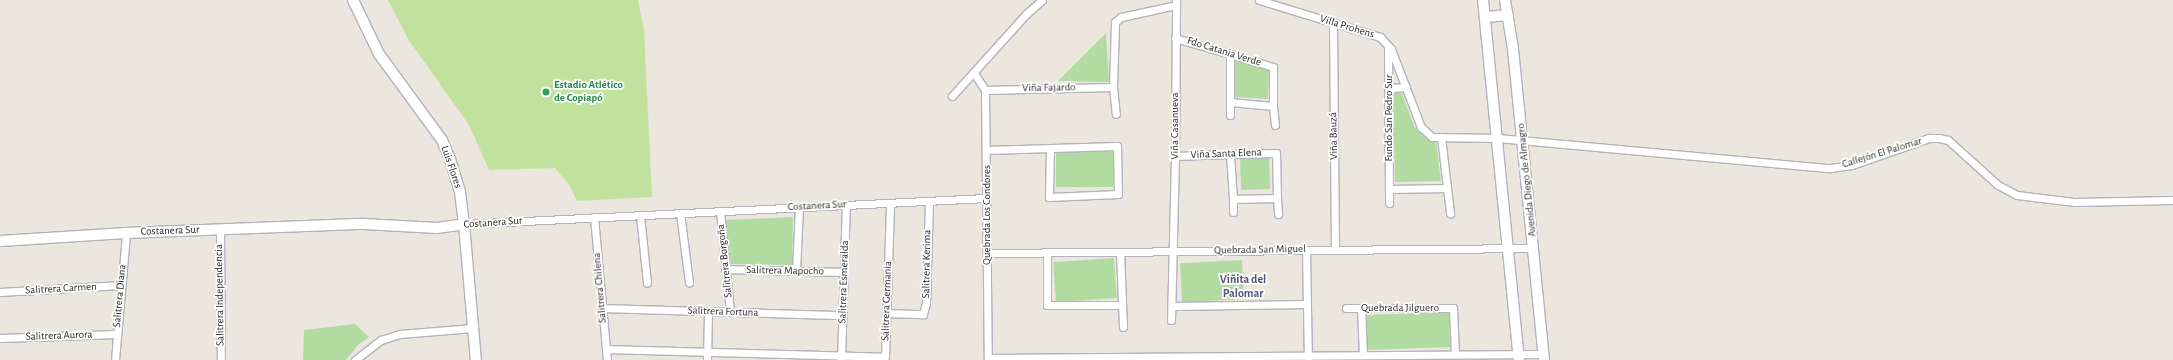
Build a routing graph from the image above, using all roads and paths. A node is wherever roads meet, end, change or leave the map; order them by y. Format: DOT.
graph roads {
  1 [pos="353,0"];
  2 [pos="1042,0"];
  3 [pos="1259,0"];
  4 [pos="1483,0"];
  5 [pos="1505,0"];
  6 [pos="1176,2"];
  7 [pos="1508,15"];
  8 [pos="1486,17"];
  9 [pos="1333,22"];
  10 [pos="1175,38"];
  11 [pos="1388,46"];
  12 [pos="1230,54"];
  13 [pos="974,73"];
  14 [pos="1113,87"];
  15 [pos="1406,87"];
  16 [pos="985,90"];
  17 [pos="1389,92"];
  18 [pos="952,96"];
  19 [pos="1230,102"];
  20 [pos="1273,106"];
  21 [pos="1116,114"];
  22 [pos="1230,115"];
  23 [pos="1274,125"];
  24 [pos="1441,137"];
  25 [pos="1498,138"];
  26 [pos="1523,141"];
  27 [pos="1050,148"];
  28 [pos="986,150"];
  29 [pos="1230,154"];
  30 [pos="1175,156"];
  31 [pos="1447,188"];
  32 [pos="1389,189"];
  33 [pos="987,198"];
  34 [pos="1277,198"];
  35 [pos="1233,199"];
  36 [pos="2173,200"];
  37 [pos="928,201"];
  38 [pos="890,203"];
  39 [pos="1389,203"];
  40 [pos="846,205"];
  41 [pos="800,207"];
  42 [pos="720,211"];
  43 [pos="1233,212"];
  44 [pos="680,213"];
  45 [pos="1450,213"];
  46 [pos="640,214"];
  47 [pos="1278,214"];
  48 [pos="594,217"];
  49 [pos="464,224"];
  50 [pos="220,229"];
  51 [pos="126,233"];
  52 [pos="0,241"];
  53 [pos="1509,248"];
  54 [pos="1533,248"];
  55 [pos="1306,250"];
  56 [pos="1335,250"];
  57 [pos="1174,251"];
  58 [pos="1120,252"];
  59 [pos="1047,253"];
  60 [pos="987,254"];
  61 [pos="725,269"];
  62 [pos="796,271"];
  63 [pos="844,272"];
  64 [pos="689,282"];
  65 [pos="647,283"];
  66 [pos="121,285"];
  67 [pos="0,292"];
  68 [pos="1307,304"];
  69 [pos="1122,305"];
  70 [pos="1173,306"];
  71 [pos="602,308"];
  72 [pos="1346,308"];
  73 [pos="1361,308"];
  74 [pos="708,311"];
  75 [pos="730,312"];
  76 [pos="886,313"];
  77 [pos="843,316"];
  78 [pos="1171,320"];
  79 [pos="1123,327"];
  80 [pos="474,328"];
  81 [pos="117,334"];
  82 [pos="0,338"];
  83 [pos="606,349"];
  84 [pos="707,351"];
  85 [pos="1455,354"];
  86 [pos="1364,355"];
  87 [pos="842,357"];
  88 [pos="1446,357"];
  89 [pos="1519,357"];
  90 [pos="1544,357"];
  91 [pos="1174,358"];
  92 [pos="1308,358"];
  93 [pos="988,359"];
  94 [pos="115,360"];
  95 [pos="221,360"];
  96 [pos="356,360"];
  97 [pos="476,360"];
  98 [pos="607,360"];
  99 [pos="706,360"];
  1 -- 49 [label="street, Luis Flores"];
  2 -- 13 [label="street"];
  3 -- 9 [label="street, Villa Prohens"];
  4 -- 8 [label="street"];
  5 -- 7 [label="street, Avenida Diego de Almagro"];
  6 -- 10 [label="street, Viña Casanueva"];
  6 -- 14 [label="street"];
  7 -- 8 [label="street"];
  7 -- 26 [label="street, Avenida Diego de Almagro"];
  8 -- 25 [label="street"];
  9 -- 11 [label="street, Villa Prohens"];
  9 -- 56 [label="street, Viña Bauzá"];
  10 -- 12 [label="street, Fdo Catania Verde"];
  10 -- 30 [label="street, Viña Casanueva"];
  11 -- 15 [label="street"];
  11 -- 17 [label="street, Fundo San Pedro Sur"];
  12 -- 19 [label="street"];
  12 -- 20 [label="street, Fdo Catania Verde"];
  13 -- 16 [label="street"];
  13 -- 18 [label="street"];
  14 -- 16 [label="street, Viña Fajardo"];
  14 -- 21 [label="street"];
  15 -- 17 [label="street"];
  15 -- 24 [label="street"];
  16 -- 28 [label="street, Quebrada Los Condores"];
  17 -- 32 [label="street, Fundo San Pedro Sur"];
  19 -- 20 [label="street"];
  19 -- 22 [label="street"];
  20 -- 23 [label="street"];
  24 -- 25 [label="street"];
  24 -- 31 [label="street"];
  25 -- 26 [label="street"];
  25 -- 53 [label="street"];
  26 -- 36 [label="street, Callejón El Palomar"];
  26 -- 54 [label="street, Avenida Diego de Almagro"];
  27 -- 27 [label="street"];
  27 -- 28 [label="street"];
  28 -- 33 [label="street, Quebrada Los Condores"];
  29 -- 30 [label="street, Viña Santa Elena"];
  29 -- 34 [label="street, Viña Santa Elena"];
  29 -- 35 [label="street"];
  30 -- 57 [label="street, Viña Casanueva"];
  31 -- 32 [label="street"];
  31 -- 45 [label="street"];
  32 -- 39 [label="street, Fundo San Pedro Sur"];
  33 -- 37 [label="street, Costanera Sur"];
  33 -- 60 [label="street, Quebrada Los Condores"];
  34 -- 35 [label="street"];
  34 -- 47 [label="street"];
  35 -- 43 [label="street"];
  37 -- 38 [label="street, Costanera Sur"];
  37 -- 76 [label="street, Salitrera Kerima"];
  38 -- 40 [label="street, Costanera Sur"];
  38 -- 76 [label="street, Salitrera Germania"];
  40 -- 41 [label="street, Costanera Sur"];
  40 -- 63 [label="street, Salitrera Esmeralda"];
  41 -- 42 [label="street, Costanera Sur"];
  41 -- 62 [label="street"];
  42 -- 44 [label="street, Costanera Sur"];
  42 -- 61 [label="street, Salitrera Borgoña"];
  44 -- 46 [label="street, Costanera Sur"];
  44 -- 64 [label="street"];
  46 -- 48 [label="street, Costanera Sur"];
  46 -- 65 [label="street"];
  48 -- 49 [label="street, Costanera Sur"];
  48 -- 71 [label="street, Salitrera Chilena"];
  49 -- 50 [label="street, Costanera Sur"];
  49 -- 80 [label="street, Luis Flores"];
  50 -- 51 [label="street, Costanera Sur"];
  50 -- 95 [label="street, Salitrera Independencia"];
  51 -- 52 [label="street, Costanera Sur"];
  51 -- 66 [label="street, Salitrera Diana"];
  53 -- 54 [label="street, Quebrada San Miguel"];
  53 -- 56 [label="street, Quebrada San Miguel"];
  53 -- 89 [label="street"];
  54 -- 90 [label="street, Avenida Diego de Almagro"];
  55 -- 56 [label="street, Quebrada San Miguel"];
  55 -- 57 [label="street, Quebrada San Miguel"];
  55 -- 68 [label="street"];
  57 -- 58 [label="street, Quebrada San Miguel"];
  57 -- 70 [label="street, Viña Casanueva"];
  58 -- 59 [label="street, Quebrada San Miguel"];
  58 -- 69 [label="street"];
  59 -- 60 [label="street, Quebrada San Miguel"];
  59 -- 69 [label="street"];
  60 -- 93 [label="street, Quebrada Los Condores"];
  61 -- 62 [label="street, Salitrera Mapocho"];
  61 -- 75 [label="street, Salitrera Borgoña"];
  62 -- 63 [label="street, Salitrera Mapocho"];
  63 -- 77 [label="street, Salitrera Esmeralda"];
  66 -- 67 [label="street, Salitrera Carmen"];
  66 -- 81 [label="street, Salitrera Diana"];
  68 -- 70 [label="street"];
  68 -- 92 [label="street"];
  69 -- 79 [label="street"];
  70 -- 78 [label="street, Viña Casanueva"];
  71 -- 74 [label="street, Salitrera Fortuna"];
  71 -- 83 [label="street, Salitrera Chilena"];
  72 -- 73 [label="street, Quebrada Jilguero"];
  73 -- 85 [label="street, Quebrada Jilguero"];
  73 -- 86 [label="street"];
  74 -- 75 [label="street, Salitrera Fortuna"];
  74 -- 84 [label="street"];
  75 -- 77 [label="street, Salitrera Fortuna"];
  76 -- 87 [label="street, Salitrera Germania"];
  77 -- 87 [label="street, Salitrera Esmeralda"];
  80 -- 96 [label="street"];
  80 -- 97 [label="street, Luis Flores"];
  81 -- 82 [label="street, Salitrera Aurora"];
  81 -- 94 [label="street, Salitrera Diana"];
  83 -- 84 [label="street"];
  83 -- 98 [label="street, Salitrera Chilena"];
  84 -- 87 [label="street"];
  84 -- 99 [label="street"];
  85 -- 88 [label="street"];
  85 -- 89 [label="street"];
  86 -- 88 [label="street"];
  86 -- 92 [label="street"];
  89 -- 90 [label="street"];
  91 -- 92 [label="street"];
  91 -- 93 [label="street"];
}
